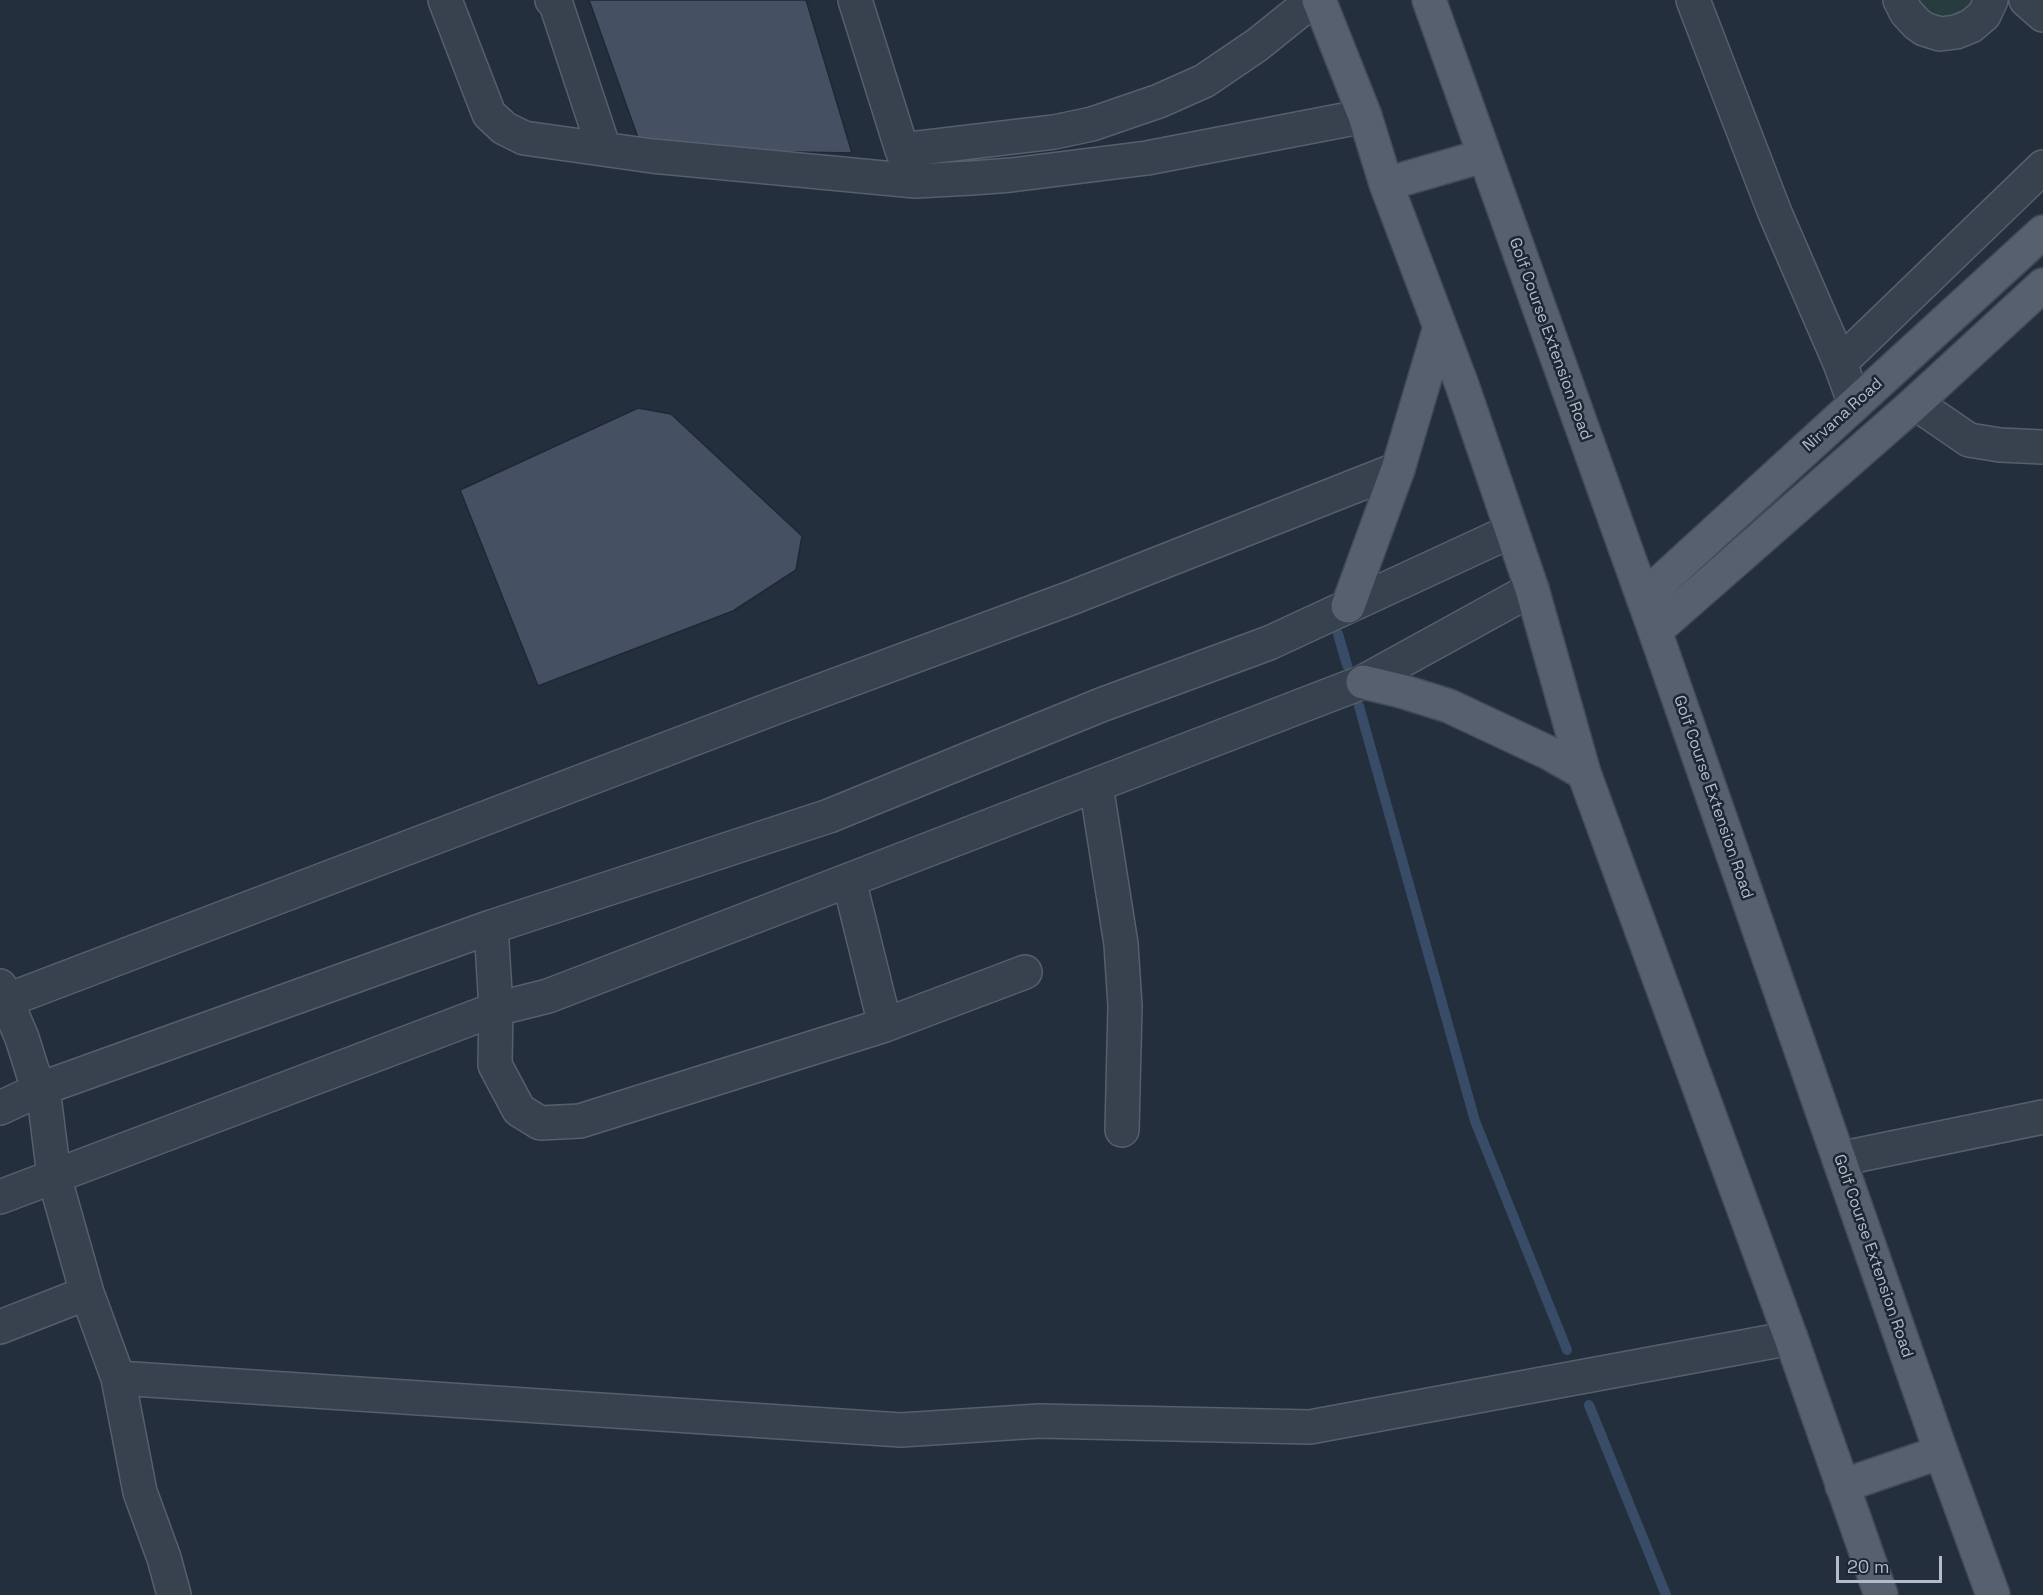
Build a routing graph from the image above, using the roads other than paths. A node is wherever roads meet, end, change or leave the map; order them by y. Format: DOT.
graph roads {
  1 [pos="445,0"];
  2 [pos="552,0"];
  3 [pos="855,0"];
  4 [pos="1313,0"];
  5 [pos="1319,0"];
  6 [pos="1429,0"];
  7 [pos="1693,0"];
  8 [pos="1900,0"];
  9 [pos="1991,0"];
  10 [pos="2026,0"];
  11 [pos="2043,15"];
  12 [pos="1365,116"];
  13 [pos="604,149"];
  14 [pos="902,150"];
  15 [pos="1483,156"];
  16 [pos="2043,167"];
  17 [pos="915,181"];
  18 [pos="1386,184"];
  19 [pos="2043,232"];
  20 [pos="2043,285"];
  21 [pos="1440,327"];
  22 [pos="1840,363"];
  23 [pos="1915,403"];
  24 [pos="1855,404"];
  25 [pos="2043,447"];
  26 [pos="1398,469"];
  27 [pos="1511,531"];
  28 [pos="1532,589"];
  29 [pos="1643,598"];
  30 [pos="1348,606"];
  31 [pos="1655,631"];
  32 [pos="1363,682"];
  33 [pos="1584,773"];
  34 [pos="1096,784"];
  35 [pos="849,880"];
  36 [pos="491,927"];
  37 [pos="1025,972"];
  38 [pos="2,997"];
  39 [pos="496,1009"];
  40 [pos="885,1025"];
  41 [pos="43,1088"];
  42 [pos="0,1107"];
  43 [pos="2043,1118"];
  44 [pos="1122,1131"];
  45 [pos="1839,1159"];
  46 [pos="54,1176"];
  47 [pos="0,1197"];
  48 [pos="87,1293"];
  49 [pos="0,1327"];
  50 [pos="1791,1338"];
  51 [pos="118,1378"];
  52 [pos="1941,1452"];
  53 [pos="1842,1486"];
  54 [pos="174,1595"];
  55 [pos="1881,1595"];
  56 [pos="1993,1595"];
  1 -- 13 [label="street"];
  2 -- 13 [label="street"];
  3 -- 14 [label="street"];
  4 -- 14 [label="street"];
  5 -- 12 [label="main road"];
  6 -- 15 [label="main road, Golf Course Extension Road"];
  7 -- 22 [label="street"];
  8 -- 9 [label="street"];
  10 -- 11 [label="street"];
  12 -- 17 [label="street"];
  12 -- 18 [label="main road"];
  13 -- 17 [label="street"];
  14 -- 17 [label="street"];
  15 -- 18 [label="main road"];
  15 -- 29 [label="main road, Golf Course Extension Road"];
  16 -- 22 [label="street"];
  18 -- 21 [label="main road"];
  19 -- 24 [label="main road, Nirvana Road"];
  20 -- 23 [label="main road"];
  21 -- 26 [label="main road"];
  21 -- 27 [label="main road"];
  22 -- 24 [label="street"];
  23 -- 25 [label="street"];
  23 -- 31 [label="main road"];
  24 -- 29 [label="main road, Nirvana Road"];
  26 -- 30 [label="main road"];
  26 -- 38 [label="street"];
  27 -- 28 [label="main road"];
  27 -- 30 [label="street"];
  28 -- 32 [label="street"];
  28 -- 33 [label="main road"];
  29 -- 31 [label="main road, Golf Course Extension Road"];
  30 -- 36 [label="street"];
  31 -- 45 [label="main road, Golf Course Extension Road"];
  32 -- 33 [label="main road"];
  32 -- 34 [label="street"];
  33 -- 50 [label="main road"];
  34 -- 35 [label="street"];
  34 -- 44 [label="street"];
  35 -- 39 [label="street"];
  35 -- 40 [label="street"];
  36 -- 39 [label="street"];
  36 -- 41 [label="street"];
  37 -- 40 [label="street"];
  38 -- 41 [label="street"];
  39 -- 40 [label="street"];
  39 -- 46 [label="street"];
  41 -- 42 [label="street"];
  41 -- 46 [label="street"];
  43 -- 45 [label="street"];
  45 -- 52 [label="main road, Golf Course Extension Road"];
  46 -- 47 [label="street"];
  46 -- 48 [label="street"];
  48 -- 49 [label="street"];
  48 -- 51 [label="street"];
  50 -- 51 [label="street"];
  50 -- 53 [label="main road"];
  51 -- 54 [label="street"];
  52 -- 53 [label="main road"];
  52 -- 56 [label="main road, Golf Course Extension Road"];
  53 -- 55 [label="main road"];
}
